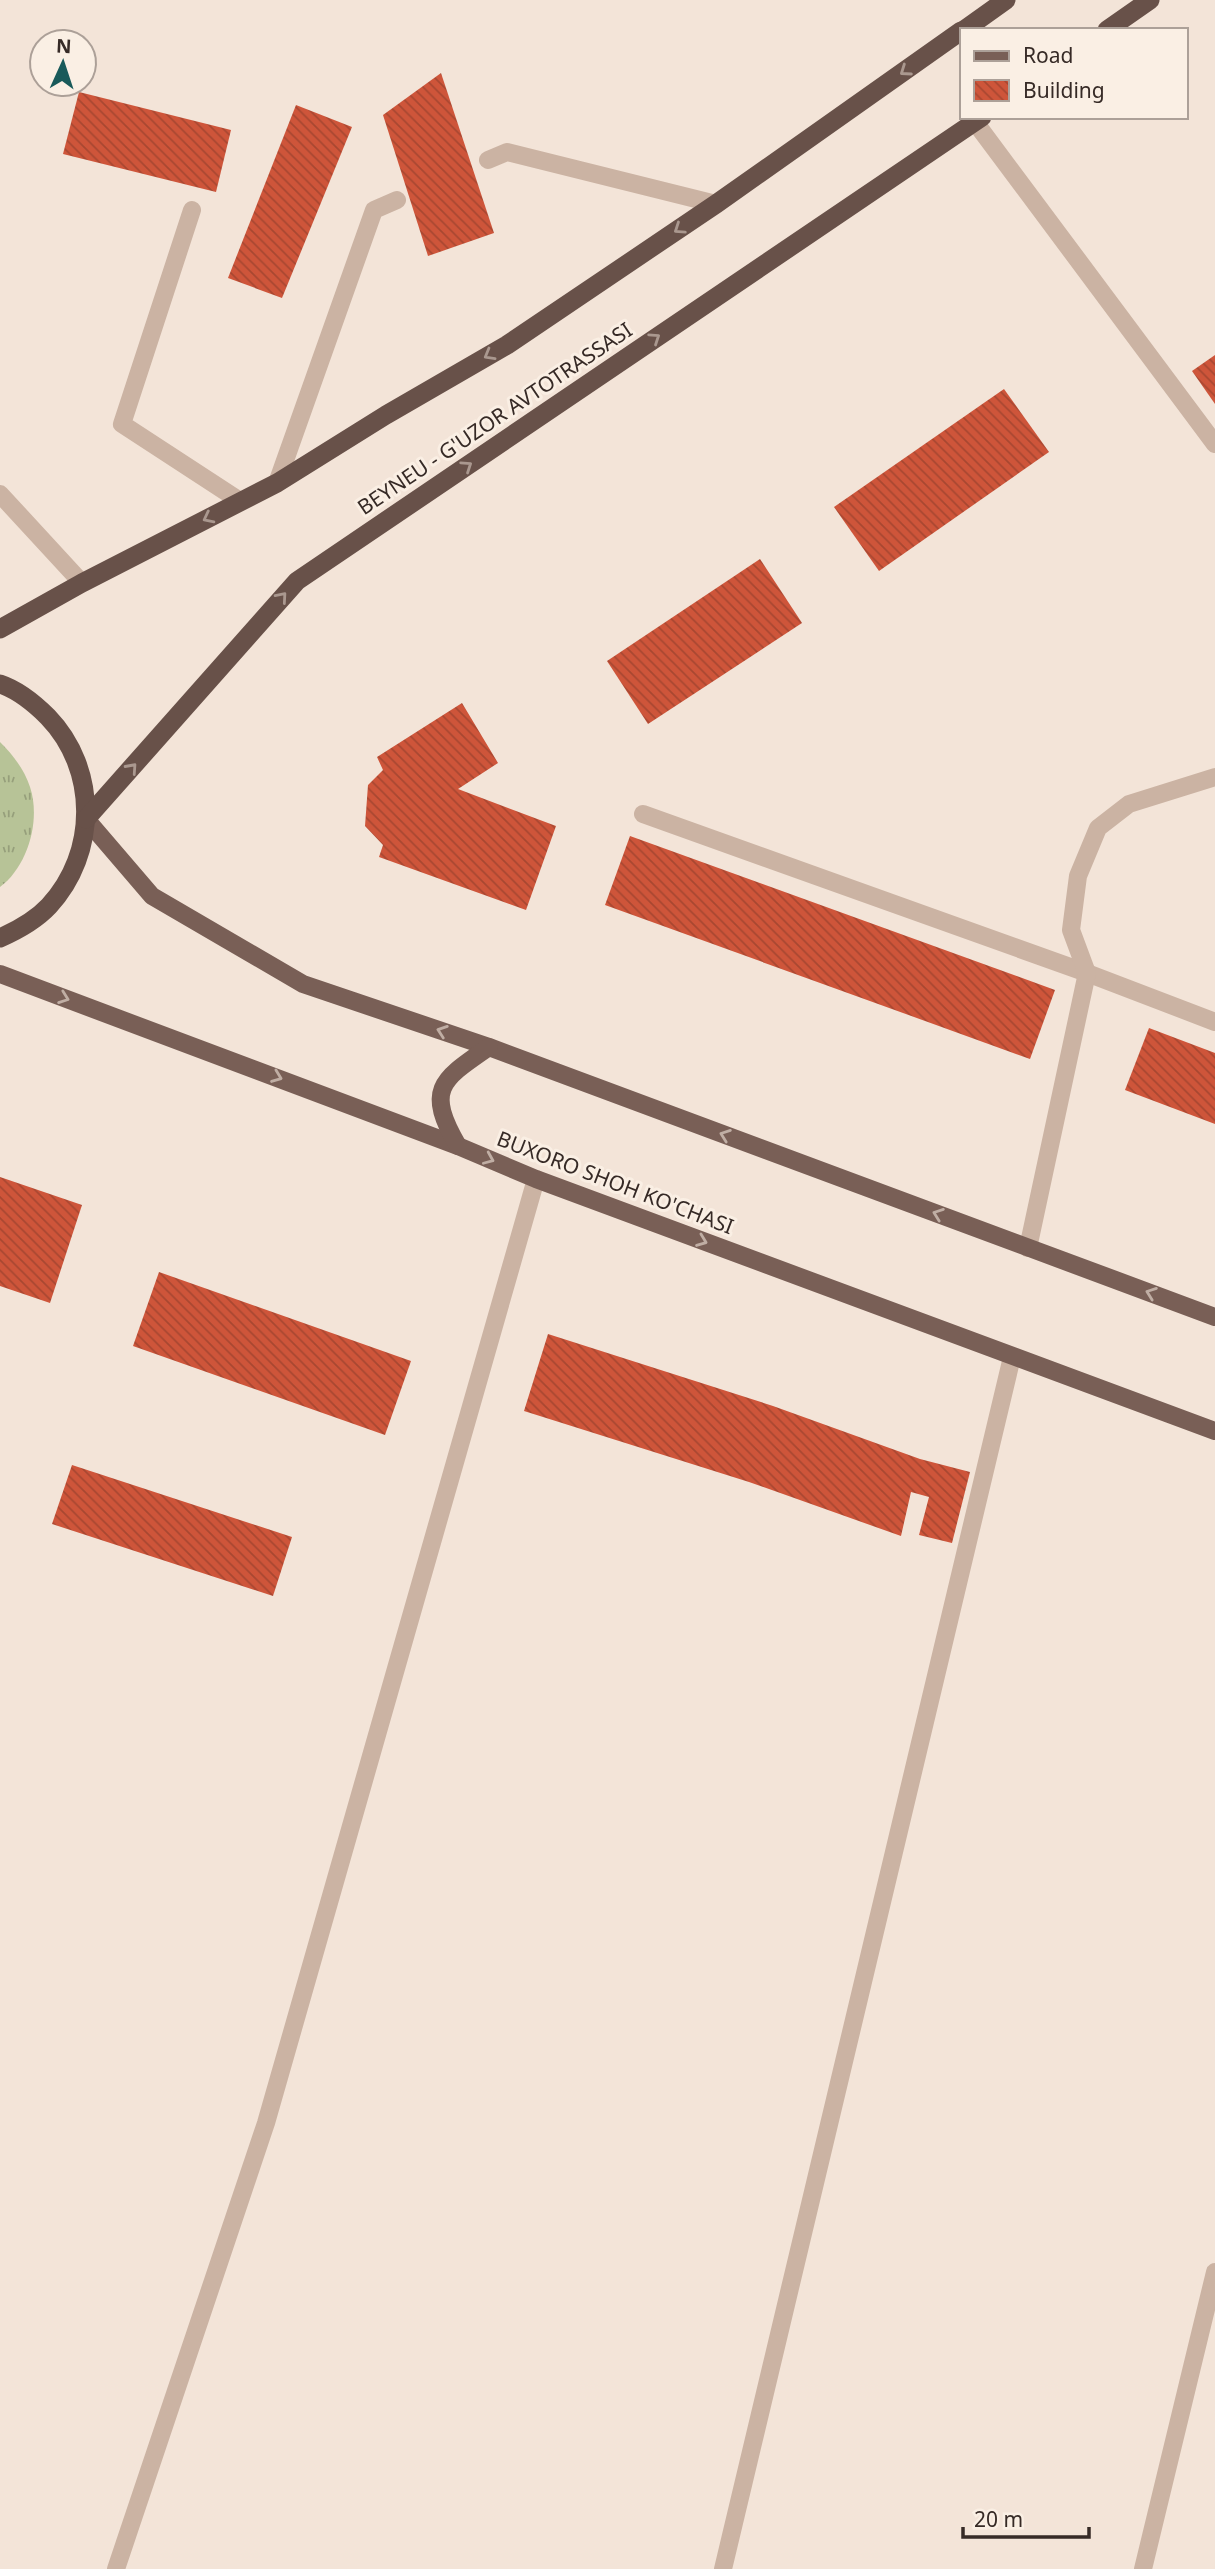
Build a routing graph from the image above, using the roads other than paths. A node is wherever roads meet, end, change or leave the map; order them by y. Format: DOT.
graph roads {
  1 [pos="1006,0"];
  2 [pos="1150,0"];
  3 [pos="966,28"];
  4 [pos="1110,28"];
  5 [pos="960,32"];
  6 [pos="978,120"];
  7 [pos="488,160"];
  8 [pos="397,200"];
  9 [pos="716,204"];
  10 [pos="192,210"];
  11 [pos="1215,444"];
  12 [pos="277,483"];
  13 [pos="0,494"];
  14 [pos="240,501"];
  15 [pos="82,583"];
  16 [pos="0,629"];
  17 [pos="0,684"];
  18 [pos="1215,777"];
  19 [pos="643,814"];
  20 [pos="86,819"];
  21 [pos="0,938"];
  22 [pos="1087,973"];
  23 [pos="0,974"];
  24 [pos="1215,1021"];
  25 [pos="489,1047"];
  26 [pos="458,1146"];
  27 [pos="537,1179"];
  28 [pos="1028,1248"];
  29 [pos="1215,1317"];
  30 [pos="1012,1357"];
  31 [pos="1215,1431"];
  32 [pos="1215,2272"];
  33 [pos="116,2569"];
  34 [pos="723,2569"];
  35 [pos="1143,2569"];
  1 -- 3 [label="highway"];
  2 -- 4 [label="highway"];
  5 -- 9 [label="highway, one-way"];
  6 -- 11 [label="street"];
  20 -- 6 [label="highway, BEYNEU - G'UZOR AVTOTRASSASI, one-way"];
  7 -- 9 [label="street"];
  8 -- 12 [label="street"];
  9 -- 12 [label="highway, one-way"];
  10 -- 14 [label="street"];
  12 -- 14 [label="highway"];
  13 -- 15 [label="street"];
  14 -- 15 [label="highway, one-way"];
  15 -- 16 [label="highway"];
  17 -- 20 [label="highway"];
  18 -- 22 [label="street"];
  19 -- 22 [label="street"];
  20 -- 21 [label="highway"];
  25 -- 20 [label="main road, one-way"];
  22 -- 24 [label="street"];
  22 -- 28 [label="street"];
  23 -- 26 [label="main road, BUXORO SHOH KO'CHASI, one-way"];
  25 -- 26 [label="main road"];
  28 -- 25 [label="main road, one-way"];
  26 -- 27 [label="main road, BUXORO SHOH KO'CHASI, one-way"];
  27 -- 30 [label="main road, BUXORO SHOH KO'CHASI, one-way"];
  27 -- 33 [label="street"];
  29 -- 28 [label="main road, one-way"];
  30 -- 31 [label="main road, BUXORO SHOH KO'CHASI"];
  30 -- 34 [label="street"];
  32 -- 35 [label="street"];
}
